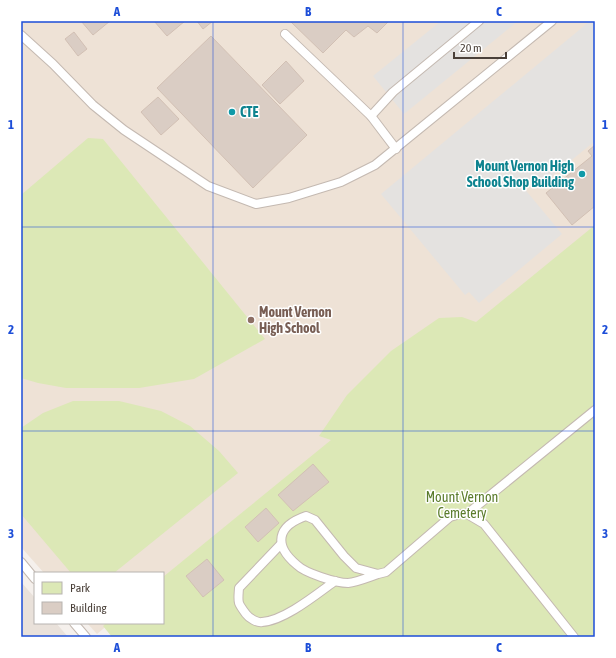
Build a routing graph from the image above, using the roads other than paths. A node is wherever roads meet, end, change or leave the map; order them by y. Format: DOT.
graph roads {
  1 [pos="479,21"];
  2 [pos="552,21"];
  3 [pos="285,34"];
  4 [pos="21,35"];
  5 [pos="370,116"];
  6 [pos="396,149"];
  7 [pos="595,410"];
  8 [pos="467,514"];
  9 [pos="281,544"];
  10 [pos="21,562"];
  11 [pos="378,574"];
  12 [pos="34,578"];
  13 [pos="334,581"];
  14 [pos="75,624"];
  15 [pos="86,637"];
  16 [pos="574,637"];
  1 -- 5 [label="lane"];
  2 -- 6 [label="lane"];
  3 -- 5 [label="lane"];
  4 -- 6 [label="lane"];
  5 -- 6 [label="lane"];
  7 -- 8 [label="lane"];
  8 -- 11 [label="lane"];
  8 -- 16 [label="lane"];
  9 -- 11 [label="lane"];
  9 -- 13 [label="lane"];
  9 -- 13 [label="lane"];
  10 -- 12 [label="lane"];
  11 -- 13 [label="lane"];
  14 -- 15 [label="lane"];
}
